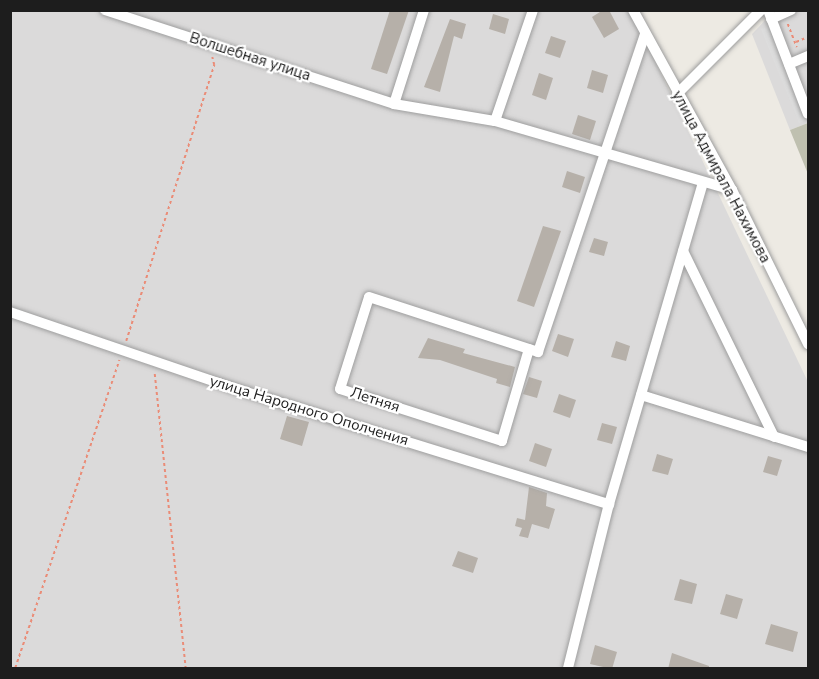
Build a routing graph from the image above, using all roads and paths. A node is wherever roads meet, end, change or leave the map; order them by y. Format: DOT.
graph roads {
  1 [pos="105,10"];
  2 [pos="424,10"];
  3 [pos="533,10"];
  4 [pos="633,10"];
  5 [pos="761,10"];
  6 [pos="787,12"];
  7 [pos="769,15"];
  8 [pos="645,34"];
  9 [pos="808,37"];
  10 [pos="795,42"];
  11 [pos="805,57"];
  12 [pos="789,64"];
  13 [pos="677,94"];
  14 [pos="394,104"];
  15 [pos="808,114"];
  16 [pos="495,122"];
  17 [pos="604,154"];
  18 [pos="703,182"];
  19 [pos="732,190"];
  20 [pos="683,251"];
  21 [pos="10,312"];
  22 [pos="808,344"];
  23 [pos="530,349"];
  24 [pos="154,360"];
  25 [pos="641,395"];
  26 [pos="774,437"];
  27 [pos="808,447"];
  28 [pos="609,504"];
  29 [pos="186,669"];
  30 [pos="568,669"];
  1 -- 14 [label="street, Волшебная улица"];
  2 -- 14 [label="street"];
  3 -- 16 [label="street"];
  4 -- 8 [label="street, улица Адмирала Нахимова"];
  5 -- 13 [label="street"];
  6 -- 7 [label="street"];
  6 -- 10 [label="path"];
  7 -- 12 [label="street"];
  8 -- 13 [label="street, улица Адмирала Нахимова"];
  8 -- 17 [label="street, Летняя"];
  9 -- 10 [label="path"];
  10 -- 11 [label="path"];
  11 -- 12 [label="street"];
  12 -- 15 [label="street"];
  13 -- 19 [label="street, улица Адмирала Нахимова"];
  14 -- 16 [label="street, Волшебная улица"];
  16 -- 17 [label="street, Волшебная улица"];
  17 -- 18 [label="street, Волшебная улица"];
  17 -- 23 [label="street, Летняя"];
  18 -- 19 [label="street, Волшебная улица"];
  18 -- 20 [label="street"];
  19 -- 22 [label="street, улица Адмирала Нахимова"];
  20 -- 25 [label="street"];
  20 -- 26 [label="street"];
  21 -- 24 [label="street, улица Народного Ополчения"];
  23 -- 23 [label="street, Летняя"];
  24 -- 28 [label="street, улица Народного Ополчения"];
  24 -- 29 [label="path"];
  25 -- 26 [label="street"];
  25 -- 28 [label="street"];
  26 -- 27 [label="street"];
  28 -- 30 [label="street"];
}
